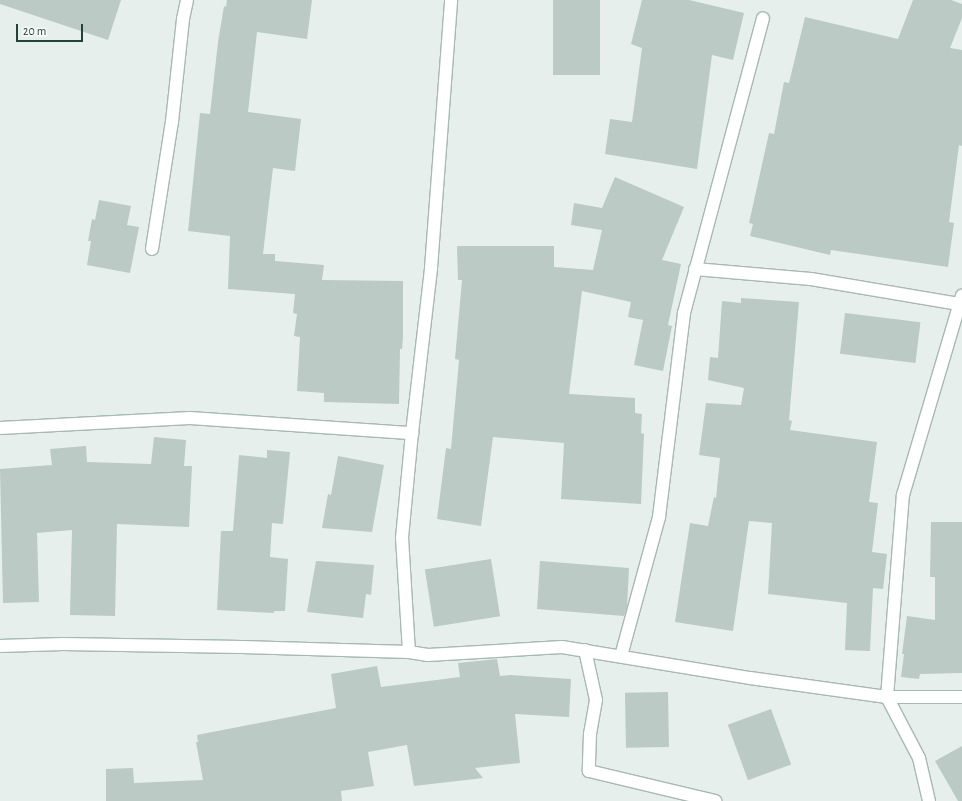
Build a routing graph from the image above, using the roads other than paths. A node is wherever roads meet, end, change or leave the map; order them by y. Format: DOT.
graph roads {
  1 [pos="187,0"];
  2 [pos="451,0"];
  3 [pos="763,18"];
  4 [pos="152,249"];
  5 [pos="695,269"];
  6 [pos="960,300"];
  7 [pos="0,428"];
  8 [pos="412,433"];
  9 [pos="0,646"];
  10 [pos="585,650"];
  11 [pos="409,652"];
  12 [pos="621,656"];
  13 [pos="887,697"];
  14 [pos="962,697"];
  15 [pos="715,801"];
  16 [pos="929,801"];
  1 -- 4 [label="street"];
  2 -- 8 [label="street"];
  3 -- 5 [label="street"];
  5 -- 6 [label="street"];
  5 -- 12 [label="street"];
  6 -- 13 [label="street"];
  7 -- 8 [label="street"];
  8 -- 11 [label="street"];
  9 -- 11 [label="street"];
  10 -- 11 [label="street"];
  10 -- 12 [label="street"];
  10 -- 15 [label="street"];
  12 -- 13 [label="street"];
  13 -- 14 [label="street"];
  13 -- 16 [label="street"];
}
